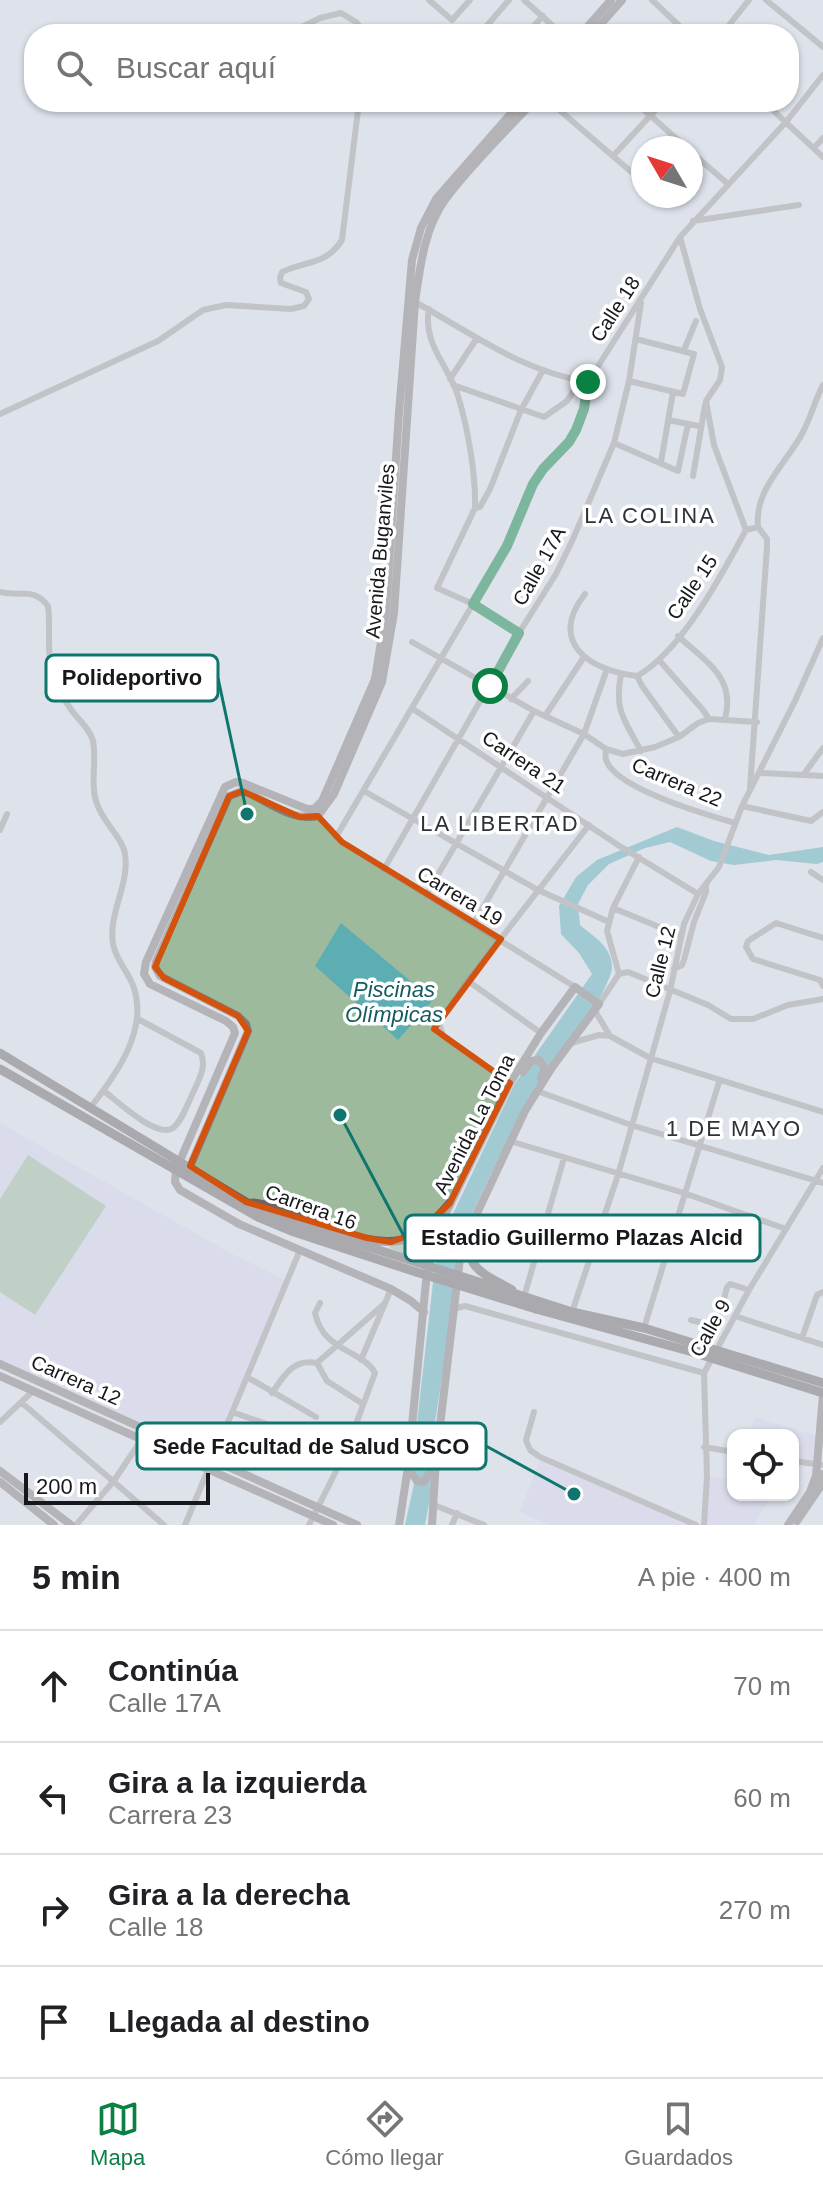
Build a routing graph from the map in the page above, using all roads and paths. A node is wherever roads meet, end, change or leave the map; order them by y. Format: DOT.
graph roads {
  1 [pos="429,0"];
  2 [pos="470,0"];
  3 [pos="509,0"];
  4 [pos="524,0"];
  5 [pos="611,0"];
  6 [pos="622,0"];
  7 [pos="652,0"];
  8 [pos="749,0"];
  9 [pos="766,0"];
  10 [pos="543,16"];
  11 [pos="308,24"];
  12 [pos="358,24"];
  13 [pos="488,24"];
  14 [pos="535,24"];
  15 [pos="551,24"];
  16 [pos="590,24"];
  17 [pos="601,24"];
  18 [pos="677,24"];
  19 [pos="730,24"];
  20 [pos="795,24"];
  21 [pos="799,27"];
  22 [pos="823,47"];
  23 [pos="823,75"];
  24 [pos="799,105"];
  25 [pos="358,112"];
  26 [pos="512,112"];
  27 [pos="524,112"];
  28 [pos="562,112"];
  29 [pos="646,112"];
  30 [pos="654,112"];
  31 [pos="775,112"];
  32 [pos="794,112"];
  33 [pos="650,116"];
  34 [pos="786,122"];
  35 [pos="673,136"];
  36 [pos="823,138"];
  37 [pos="814,148"];
  38 [pos="613,156"];
  39 [pos="823,157"];
  40 [pos="703,162"];
  41 [pos="631,172"];
  42 [pos="728,184"];
  43 [pos="799,205"];
  44 [pos="693,221"];
  45 [pos="680,237"];
  46 [pos="642,298"];
  47 [pos="415,302"];
  48 [pos="429,309"];
  49 [pos="696,321"];
  50 [pos="477,338"];
  51 [pos="636,339"];
  52 [pos="684,350"];
  53 [pos="542,372"];
  54 [pos="584,381"];
  55 [pos="629,381"];
  56 [pos="452,382"];
  57 [pos="823,385"];
  58 [pos="673,392"];
  59 [pos="706,401"];
  60 [pos="521,410"];
  61 [pos="0,414"];
  62 [pos="668,420"];
  63 [pos="688,424"];
  64 [pos="699,426"];
  65 [pos="614,443"];
  66 [pos="661,462"];
  67 [pos="693,476"];
  68 [pos="475,508"];
  69 [pos="758,527"];
  70 [pos="746,530"];
  71 [pos="0,592"];
  72 [pos="585,594"];
  73 [pos="473,604"];
  74 [pos="519,633"];
  75 [pos="678,636"];
  76 [pos="412,642"];
  77 [pos="822,642"];
  78 [pos="584,657"];
  79 [pos="441,658"];
  80 [pos="659,660"];
  81 [pos="607,669"];
  82 [pos="621,674"];
  83 [pos="637,676"];
  84 [pos="528,681"];
  85 [pos="490,686"];
  86 [pos="511,699"];
  87 [pos="413,709"];
  88 [pos="534,711"];
  89 [pos="545,716"];
  90 [pos="709,719"];
  91 [pos="725,719"];
  92 [pos="757,722"];
  93 [pos="584,734"];
  94 [pos="679,737"];
  95 [pos="461,739"];
  96 [pos="823,748"];
  97 [pos="606,749"];
  98 [pos="641,751"];
  99 [pos="502,766"];
  100 [pos="760,773"];
  101 [pos="804,774"];
  102 [pos="823,776"];
  103 [pos="364,791"];
  104 [pos="750,791"];
  105 [pos="549,797"];
  106 [pos="742,806"];
  107 [pos="823,812"];
  108 [pos="316,813"];
  109 [pos="7,814"];
  110 [pos="413,819"];
  111 [pos="735,823"];
  112 [pos="589,825"];
  113 [pos="0,830"];
  114 [pos="336,837"];
  115 [pos="457,844"];
  116 [pos="637,856"];
  117 [pos="384,869"];
  118 [pos="503,871"];
  119 [pos="811,872"];
  120 [pos="823,880"];
  121 [pos="706,884"];
  122 [pos="538,890"];
  123 [pos="698,894"];
  124 [pos="426,895"];
  125 [pos="613,908"];
  126 [pos="609,922"];
  127 [pos="474,923"];
  128 [pos="681,936"];
  129 [pos="823,938"];
  130 [pos="501,939"];
  131 [pos="674,969"];
  132 [pos="619,974"];
  133 [pos="468,981"];
  134 [pos="822,982"];
  135 [pos="577,988"];
  136 [pos="670,991"];
  137 [pos="823,999"];
  138 [pos="597,1006"];
  139 [pos="138,1019"];
  140 [pos="541,1033"];
  141 [pos="610,1036"];
  142 [pos="570,1043"];
  143 [pos="0,1053"];
  144 [pos="650,1058"];
  145 [pos="1,1073"];
  146 [pos="719,1082"];
  147 [pos="510,1083"];
  148 [pos="104,1091"];
  149 [pos="537,1091"];
  150 [pos="505,1096"];
  151 [pos="90,1108"];
  152 [pos="822,1109"];
  153 [pos="525,1111"];
  154 [pos="631,1125"];
  155 [pos="513,1142"];
  156 [pos="698,1146"];
  157 [pos="564,1158"];
  158 [pos="183,1168"];
  159 [pos="823,1168"];
  160 [pos="618,1175"];
  161 [pos="819,1182"];
  162 [pos="684,1193"];
  163 [pos="246,1202"];
  164 [pos="450,1203"];
  165 [pos="470,1228"];
  166 [pos="786,1229"];
  167 [pos="300,1250"];
  168 [pos="367,1250"];
  169 [pos="391,1289"];
  170 [pos="749,1290"];
  171 [pos="821,1293"];
  172 [pos="520,1295"];
  173 [pos="320,1303"];
  174 [pos="383,1305"];
  175 [pos="453,1309"];
  176 [pos="424,1312"];
  177 [pos="572,1312"];
  178 [pos="735,1316"];
  179 [pos="691,1320"];
  180 [pos="644,1328"];
  181 [pos="802,1338"];
  182 [pos="823,1345"];
  183 [pos="337,1348"];
  184 [pos="715,1354"];
  185 [pos="361,1360"];
  186 [pos="317,1363"];
  187 [pos="0,1364"];
  188 [pos="704,1373"];
  189 [pos="0,1376"];
  190 [pos="247,1377"];
  191 [pos="823,1383"];
  192 [pos="33,1391"];
  193 [pos="272,1393"];
  194 [pos="823,1394"];
  195 [pos="22,1403"];
  196 [pos="363,1404"];
  197 [pos="232,1412"];
  198 [pos="534,1412"];
  199 [pos="316,1417"];
  200 [pos="0,1422"];
  201 [pos="142,1439"];
  202 [pos="704,1447"];
  203 [pos="346,1451"];
  204 [pos="727,1451"];
  205 [pos="436,1459"];
  206 [pos="799,1462"];
  207 [pos="211,1464"];
  208 [pos="820,1465"];
  209 [pos="408,1467"];
  210 [pos="0,1471"];
  211 [pos="820,1481"];
  212 [pos="113,1482"];
  213 [pos="3,1484"];
  214 [pos="434,1505"];
  215 [pos="319,1507"];
  216 [pos="457,1513"];
  217 [pos="311,1520"];
  218 [pos="54,1525"];
  219 [pos="74,1525"];
  220 [pos="164,1525"];
  221 [pos="185,1525"];
  222 [pos="333,1525"];
  223 [pos="357,1525"];
  224 [pos="399,1525"];
  225 [pos="432,1525"];
  226 [pos="452,1525"];
  227 [pos="484,1525"];
  228 [pos="696,1525"];
  229 [pos="704,1525"];
  230 [pos="788,1525"];
  231 [pos="794,1525"];
  1 -- 2 [label="street"];
  3 -- 13 [label="street"];
  4 -- 10 [label="street"];
  5 -- 16 [label="main road"];
  6 -- 17 [label="main road"];
  7 -- 18 [label="street"];
  8 -- 19 [label="street"];
  9 -- 20 [label="street"];
  10 -- 14 [label="street"];
  10 -- 15 [label="street"];
  11 -- 12 [label="street"];
  21 -- 22 [label="street"];
  23 -- 24 [label="street, Calle 18"];
  25 -- 61 [label="street"];
  26 -- 108 [label="main road, Avenida Buganviles"];
  27 -- 47 [label="main road, Avenida Buganviles"];
  28 -- 38 [label="street"];
  29 -- 33 [label="street"];
  30 -- 33 [label="street"];
  31 -- 34 [label="street"];
  32 -- 34 [label="street, Calle 18"];
  33 -- 35 [label="street"];
  33 -- 38 [label="street"];
  34 -- 37 [label="street"];
  34 -- 42 [label="street, Calle 18"];
  36 -- 37 [label="street"];
  37 -- 39 [label="street"];
  38 -- 41 [label="street"];
  40 -- 42 [label="street"];
  42 -- 44 [label="street, Calle 18"];
  43 -- 44 [label="street"];
  44 -- 45 [label="street, Calle 18"];
  45 -- 46 [label="street, Calle 18"];
  45 -- 59 [label="street"];
  46 -- 51 [label="street, Calle 17A"];
  46 -- 54 [label="street, Calle 18"];
  47 -- 48 [label="street"];
  47 -- 108 [label="main road, Avenida Buganviles"];
  48 -- 50 [label="street"];
  48 -- 56 [label="street"];
  49 -- 52 [label="street"];
  50 -- 53 [label="street"];
  50 -- 56 [label="street"];
  51 -- 52 [label="street"];
  51 -- 55 [label="street, Calle 17A"];
  52 -- 58 [label="street"];
  53 -- 54 [label="street"];
  53 -- 60 [label="street"];
  54 -- 60 [label="street"];
  54 -- 73 [label="street, Calle 18"];
  55 -- 58 [label="street"];
  55 -- 65 [label="street, Calle 17A"];
  56 -- 60 [label="street"];
  56 -- 68 [label="street"];
  57 -- 69 [label="street"];
  58 -- 62 [label="street"];
  59 -- 64 [label="street"];
  59 -- 70 [label="street"];
  60 -- 68 [label="street"];
  62 -- 63 [label="street"];
  62 -- 66 [label="street"];
  63 -- 64 [label="street"];
  63 -- 66 [label="street"];
  64 -- 67 [label="street"];
  65 -- 66 [label="street"];
  65 -- 74 [label="street, Calle 17A"];
  68 -- 73 [label="street"];
  69 -- 70 [label="street"];
  69 -- 92 [label="street"];
  70 -- 75 [label="street, Calle 15"];
  71 -- 139 [label="street"];
  72 -- 78 [label="street"];
  73 -- 74 [label="street"];
  73 -- 79 [label="street, Calle 18"];
  74 -- 85 [label="street, Calle 17A"];
  75 -- 80 [label="street, Calle 15"];
  75 -- 91 [label="street"];
  76 -- 79 [label="street, Carrera 22"];
  77 -- 100 [label="street, Calle 12"];
  78 -- 81 [label="street"];
  78 -- 89 [label="street"];
  79 -- 85 [label="street, Carrera 22"];
  79 -- 87 [label="street, Calle 18"];
  80 -- 83 [label="street, Calle 15"];
  80 -- 90 [label="street"];
  81 -- 82 [label="street"];
  81 -- 93 [label="street"];
  82 -- 83 [label="street"];
  82 -- 98 [label="street"];
  83 -- 94 [label="street"];
  84 -- 86 [label="street"];
  85 -- 86 [label="street, Carrera 22"];
  85 -- 95 [label="street, Calle 17A"];
  86 -- 88 [label="street, Carrera 22"];
  87 -- 95 [label="street, Carrera 21"];
  87 -- 103 [label="street, Calle 18"];
  88 -- 89 [label="street, Carrera 22"];
  88 -- 99 [label="street"];
  89 -- 93 [label="street, Carrera 22"];
  90 -- 91 [label="street"];
  90 -- 94 [label="street"];
  91 -- 92 [label="street"];
  92 -- 104 [label="street"];
  93 -- 97 [label="street, Carrera 22"];
  93 -- 105 [label="street"];
  94 -- 98 [label="street"];
  95 -- 99 [label="street, Carrera 21"];
  95 -- 110 [label="street, Calle 17A"];
  96 -- 101 [label="street"];
  97 -- 98 [label="street"];
  97 -- 111 [label="street, Carrera 22"];
  99 -- 105 [label="street, Carrera 21"];
  99 -- 115 [label="street"];
  100 -- 101 [label="street"];
  100 -- 104 [label="street, Calle 12"];
  101 -- 102 [label="street"];
  103 -- 110 [label="street"];
  103 -- 114 [label="street, Calle 18"];
  104 -- 106 [label="street, Calle 12"];
  105 -- 112 [label="street, Carrera 21"];
  105 -- 118 [label="street"];
  106 -- 107 [label="street, Carrera 22"];
  106 -- 111 [label="street, Calle 12"];
  108 -- 114 [label="street, Carrera 19"];
  108 -- 158 [label="main road"];
  108 -- 158 [label="main road"];
  109 -- 113 [label="street"];
  110 -- 115 [label="street"];
  110 -- 117 [label="street, Calle 17A"];
  111 -- 121 [label="street, Calle 12"];
  112 -- 116 [label="street, Carrera 21"];
  112 -- 122 [label="street"];
  114 -- 117 [label="street, Carrera 19"];
  115 -- 118 [label="street"];
  115 -- 124 [label="street"];
  116 -- 123 [label="street, Carrera 21"];
  116 -- 125 [label="street"];
  117 -- 124 [label="street, Carrera 19"];
  118 -- 122 [label="street"];
  118 -- 127 [label="street"];
  119 -- 120 [label="street"];
  121 -- 123 [label="street, Calle 12"];
  121 -- 131 [label="street"];
  122 -- 126 [label="street"];
  122 -- 130 [label="street"];
  123 -- 128 [label="street, Calle 12"];
  124 -- 127 [label="street, Carrera 19"];
  125 -- 126 [label="street"];
  125 -- 128 [label="street"];
  126 -- 132 [label="street"];
  127 -- 130 [label="street, Carrera 19"];
  128 -- 131 [label="street, Calle 12"];
  129 -- 134 [label="street"];
  130 -- 133 [label="street"];
  130 -- 135 [label="street, Carrera 19"];
  131 -- 136 [label="street, Calle 12"];
  132 -- 136 [label="street"];
  132 -- 138 [label="street, Avenida La Toma"];
  133 -- 140 [label="street"];
  133 -- 147 [label="street"];
  135 -- 138 [label="main road, Carrera 19"];
  135 -- 140 [label="main road, Avenida La Toma"];
  136 -- 137 [label="street"];
  136 -- 144 [label="street, Calle 12"];
  138 -- 141 [label="street, Carrera 19"];
  138 -- 142 [label="main road, Avenida La Toma"];
  139 -- 148 [label="street"];
  139 -- 148 [label="street"];
  140 -- 147 [label="main road, Avenida La Toma"];
  141 -- 142 [label="street"];
  141 -- 144 [label="street"];
  142 -- 149 [label="main road, Avenida La Toma"];
  143 -- 151 [label="main road, Carrera 16"];
  144 -- 146 [label="street"];
  144 -- 154 [label="street, Calle 12"];
  145 -- 158 [label="main road, Carrera 16"];
  146 -- 152 [label="street"];
  146 -- 156 [label="street"];
  147 -- 150 [label="main road, Avenida La Toma"];
  148 -- 151 [label="street"];
  149 -- 153 [label="main road, Avenida La Toma"];
  149 -- 154 [label="street"];
  150 -- 153 [label="main road"];
  150 -- 164 [label="main road, Avenida La Toma"];
  151 -- 158 [label="main road, Carrera 16"];
  153 -- 155 [label="main road, Avenida La Toma"];
  154 -- 156 [label="street"];
  154 -- 160 [label="street, Calle 12"];
  155 -- 157 [label="street"];
  155 -- 165 [label="main road, Avenida La Toma"];
  156 -- 161 [label="street"];
  156 -- 162 [label="street"];
  157 -- 160 [label="street"];
  157 -- 172 [label="street"];
  158 -- 163 [label="main road, Carrera 16"];
  158 -- 167 [label="main road"];
  158 -- 168 [label="main road, Carrera 16"];
  159 -- 161 [label="street, Calle 9"];
  160 -- 162 [label="street"];
  160 -- 177 [label="street, Calle 12"];
  161 -- 166 [label="street, Calle 9"];
  162 -- 166 [label="street"];
  162 -- 180 [label="street"];
  163 -- 164 [label="main road"];
  163 -- 168 [label="main road, Carrera 16"];
  164 -- 176 [label="main road, Avenida La Toma"];
  165 -- 172 [label="main road"];
  165 -- 175 [label="main road, Avenida La Toma"];
  166 -- 170 [label="street, Calle 9"];
  167 -- 169 [label="main road"];
  167 -- 190 [label="street"];
  168 -- 172 [label="main road, Carrera 16, bridge"];
  168 -- 184 [label="main road, Carrera 16, bridge"];
  169 -- 174 [label="street"];
  169 -- 176 [label="main road"];
  170 -- 178 [label="street, Calle 9"];
  170 -- 179 [label="street"];
  171 -- 181 [label="street"];
  172 -- 177 [label="main road, Carrera 16"];
  173 -- 183 [label="street"];
  174 -- 183 [label="street"];
  174 -- 185 [label="street"];
  175 -- 188 [label="street"];
  175 -- 205 [label="main road, Avenida La Toma"];
  176 -- 209 [label="main road, Avenida La Toma"];
  177 -- 180 [label="main road, Carrera 16"];
  178 -- 181 [label="street"];
  178 -- 184 [label="street, Calle 9"];
  180 -- 184 [label="main road, Carrera 16"];
  181 -- 182 [label="street"];
  183 -- 185 [label="street"];
  183 -- 186 [label="street"];
  184 -- 188 [label="street, Calle 9"];
  184 -- 191 [label="main road, Carrera 16"];
  184 -- 194 [label="main road, Carrera 16"];
  185 -- 196 [label="street"];
  186 -- 193 [label="street"];
  186 -- 196 [label="street"];
  187 -- 207 [label="main road, Carrera 12"];
  188 -- 202 [label="street, Calle 9"];
  189 -- 192 [label="main road, Carrera 12"];
  190 -- 193 [label="street"];
  190 -- 197 [label="street"];
  192 -- 195 [label="street"];
  192 -- 201 [label="main road, Carrera 12"];
  193 -- 199 [label="street"];
  194 -- 208 [label="main road"];
  195 -- 200 [label="street"];
  195 -- 212 [label="street"];
  196 -- 203 [label="street"];
  197 -- 203 [label="street"];
  197 -- 207 [label="street"];
  198 -- 228 [label="street"];
  201 -- 207 [label="main road, Carrera 12"];
  201 -- 212 [label="street"];
  202 -- 204 [label="street"];
  202 -- 229 [label="street, Calle 9"];
  203 -- 209 [label="street"];
  203 -- 215 [label="street"];
  205 -- 209 [label="main road"];
  205 -- 214 [label="main road, Avenida La Toma"];
  206 -- 208 [label="street"];
  207 -- 215 [label="main road, Carrera 12"];
  207 -- 217 [label="main road, Carrera 12"];
  207 -- 221 [label="street"];
  208 -- 211 [label="main road"];
  209 -- 224 [label="main road, Avenida La Toma"];
  210 -- 213 [label="main road"];
  211 -- 230 [label="main road"];
  211 -- 231 [label="main road"];
  212 -- 219 [label="street"];
  212 -- 220 [label="street"];
  213 -- 218 [label="main road"];
  213 -- 219 [label="main road"];
  214 -- 216 [label="street"];
  214 -- 225 [label="main road, Avenida La Toma"];
  215 -- 217 [label="street"];
  215 -- 223 [label="main road, Carrera 12"];
  216 -- 226 [label="street"];
  216 -- 227 [label="street"];
  217 -- 222 [label="main road, Carrera 12"];
}
